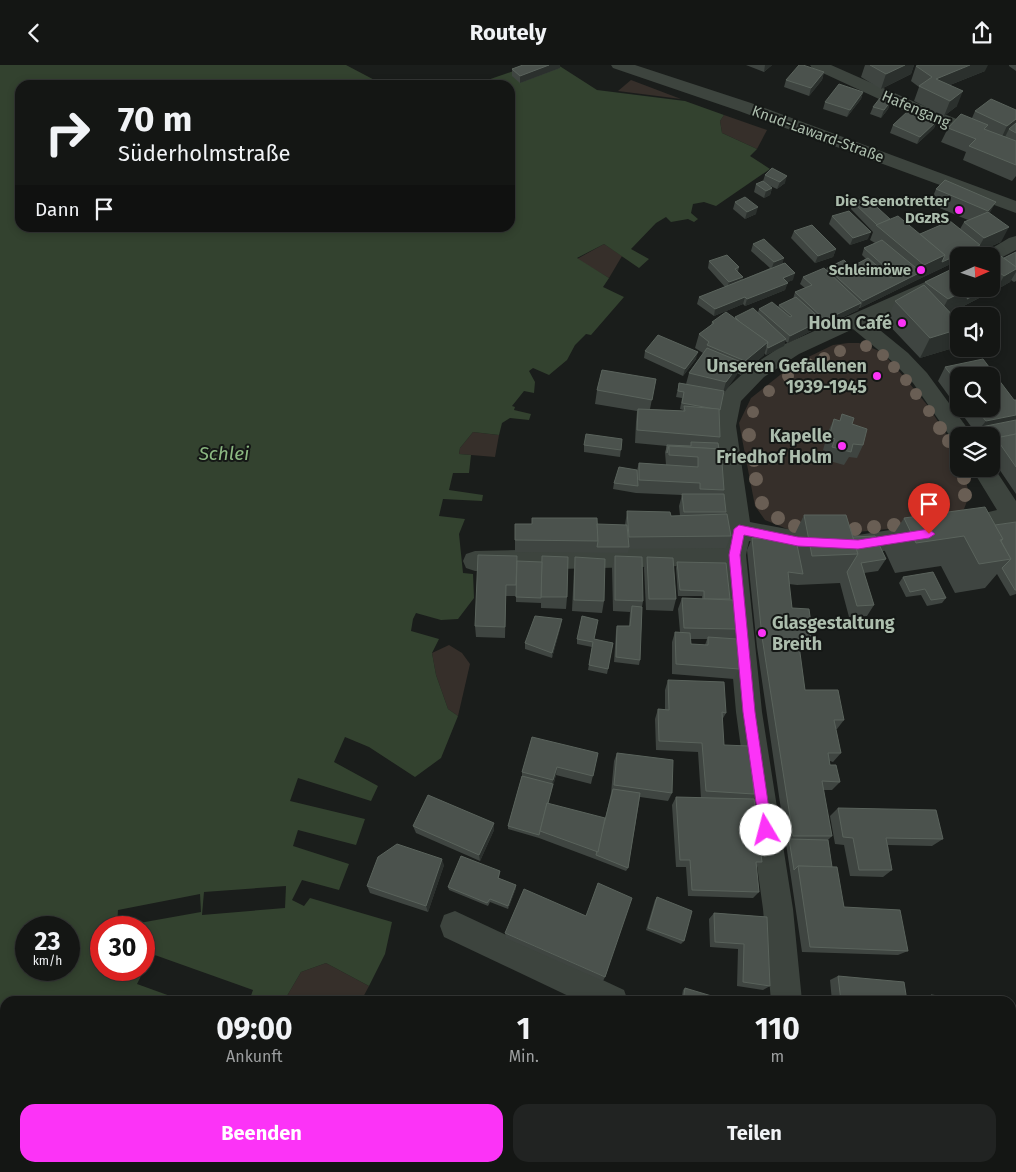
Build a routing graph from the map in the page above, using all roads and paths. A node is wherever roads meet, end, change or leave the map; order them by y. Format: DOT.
graph roads {
  1 [pos="619,65"];
  2 [pos="818,65"];
  3 [pos="1016,149"];
  4 [pos="1016,207"];
  5 [pos="1016,243"];
  6 [pos="1000,252"];
  7 [pos="950,277"];
  8 [pos="856,321"];
  9 [pos="955,427"];
  10 [pos="988,477"];
  11 [pos="1014,519"];
  12 [pos="739,529"];
  13 [pos="734,555"];
  14 [pos="475,561"];
  15 [pos="455,927"];
  16 [pos="602,996"];
  17 [pos="786,996"];
  1 -- 4 [label="street, Knud-Laward-Straße"];
  2 -- 3 [label="street, Hafengang"];
  5 -- 6 [label="street"];
  7 -- 8 [label="street"];
  8 -- 9 [label="street"];
  8 -- 12 [label="street"];
  10 -- 11 [label="street"];
  11 -- 12 [label="street"];
  12 -- 13 [label="street"];
  13 -- 14 [label="street"];
  13 -- 17 [label="street"];
  15 -- 16 [label="street"];
}
